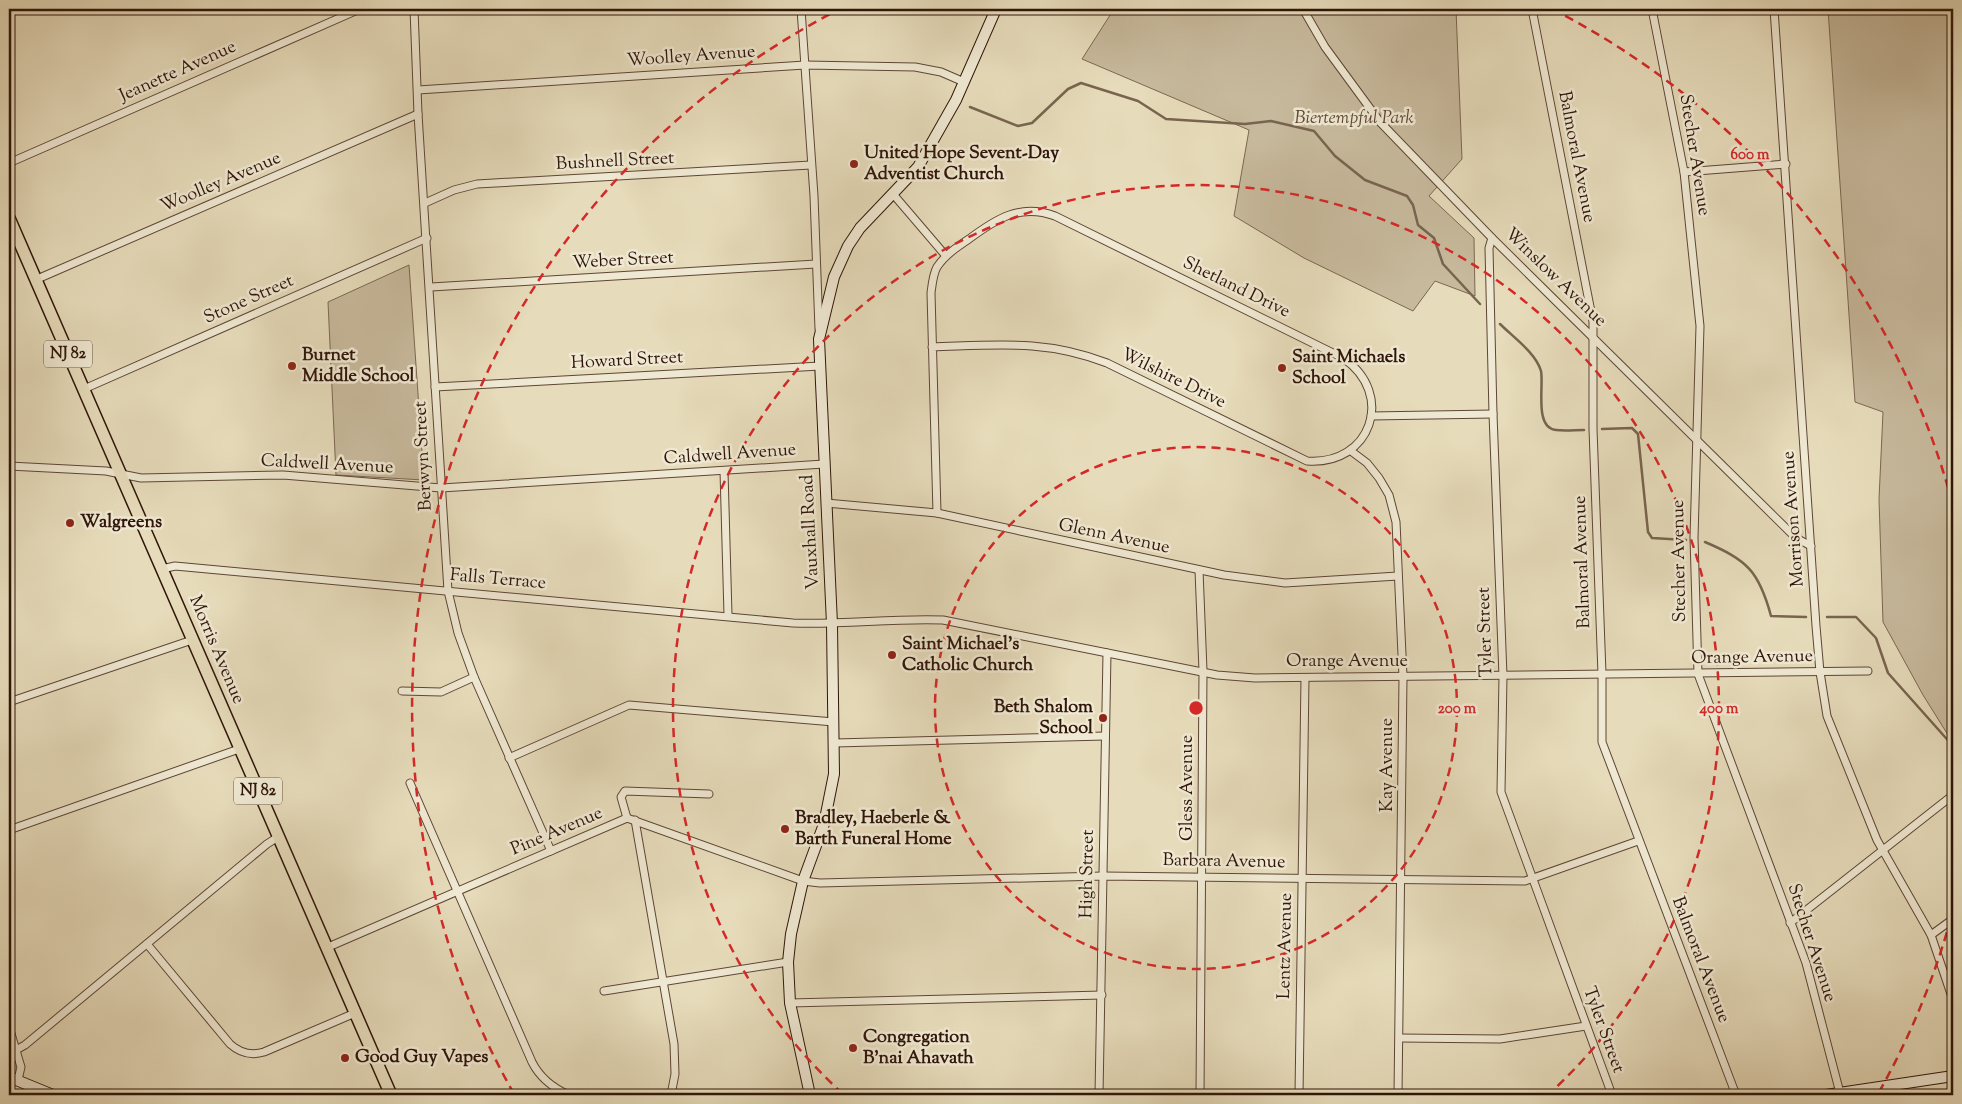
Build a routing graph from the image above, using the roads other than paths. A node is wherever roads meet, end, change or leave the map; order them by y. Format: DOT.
graph roads {
  1 [pos="360,9"];
  2 [pos="414,9"];
  3 [pos="802,9"];
  4 [pos="996,9"];
  5 [pos="1303,9"];
  6 [pos="1532,9"];
  7 [pos="1652,9"];
  8 [pos="1774,9"];
  9 [pos="805,65"];
  10 [pos="964,82"];
  11 [pos="418,90"];
  12 [pos="418,114"];
  13 [pos="9,162"];
  14 [pos="1786,164"];
  15 [pos="811,165"];
  16 [pos="1684,172"];
  17 [pos="892,194"];
  18 [pos="425,203"];
  19 [pos="9,218"];
  20 [pos="427,238"];
  21 [pos="1492,238"];
  22 [pos="946,256"];
  23 [pos="816,264"];
  24 [pos="35,280"];
  25 [pos="431,287"];
  26 [pos="1593,336"];
  27 [pos="819,339"];
  28 [pos="932,347"];
  29 [pos="820,366"];
  30 [pos="435,387"];
  31 [pos="84,389"];
  32 [pos="1493,414"];
  33 [pos="1372,416"];
  34 [pos="1695,438"];
  35 [pos="1351,450"];
  36 [pos="824,464"];
  37 [pos="9,466"];
  38 [pos="724,471"];
  39 [pos="120,475"];
  40 [pos="441,488"];
  41 [pos="826,503"];
  42 [pos="937,513"];
  43 [pos="1811,546"];
  44 [pos="162,569"];
  45 [pos="1199,570"];
  46 [pos="1398,576"];
  47 [pos="448,591"];
  48 [pos="728,615"];
  49 [pos="832,624"];
  50 [pos="192,640"];
  51 [pos="1107,654"];
  52 [pos="1203,671"];
  53 [pos="1868,671"];
  54 [pos="1820,672"];
  55 [pos="1602,674"];
  56 [pos="1698,674"];
  57 [pos="1503,676"];
  58 [pos="474,677"];
  59 [pos="1403,677"];
  60 [pos="1305,678"];
  61 [pos="402,691"];
  62 [pos="9,702"];
  63 [pos="834,722"];
  64 [pos="1105,736"];
  65 [pos="835,743"];
  66 [pos="239,749"];
  67 [pos="509,758"];
  68 [pos="410,783"];
  69 [pos="709,794"];
  70 [pos="1953,795"];
  71 [pos="631,819"];
  72 [pos="9,830"];
  73 [pos="278,837"];
  74 [pos="1638,841"];
  75 [pos="1882,849"];
  76 [pos="551,851"];
  77 [pos="1103,876"];
  78 [pos="1203,876"];
  79 [pos="1302,878"];
  80 [pos="1402,879"];
  81 [pos="1533,880"];
  82 [pos="803,881"];
  83 [pos="458,890"];
  84 [pos="1953,919"];
  85 [pos="1790,923"];
  86 [pos="1931,935"];
  87 [pos="147,944"];
  88 [pos="326,948"];
  89 [pos="788,962"];
  90 [pos="663,981"];
  91 [pos="604,991"];
  92 [pos="1102,994"];
  93 [pos="1953,1000"];
  94 [pos="790,1003"];
  95 [pos="355,1013"];
  96 [pos="1586,1026"];
  97 [pos="9,1028"];
  98 [pos="1400,1038"];
  99 [pos="16,1050"];
  100 [pos="1953,1076"];
  101 [pos="13,1079"];
  102 [pos="1840,1093"];
  103 [pos="53,1095"];
  104 [pos="391,1095"];
  105 [pos="569,1095"];
  106 [pos="672,1095"];
  107 [pos="810,1095"];
  108 [pos="1099,1095"];
  109 [pos="1200,1095"];
  110 [pos="1299,1095"];
  111 [pos="1398,1095"];
  112 [pos="1612,1095"];
  113 [pos="1736,1095"];
  114 [pos="1826,1095"];
  1 -- 13 [label="street, Jeanette Avenue"];
  2 -- 11 [label="street, Berwyn Street"];
  3 -- 9 [label="street"];
  4 -- 10 [label="street, Vauxhall Road"];
  5 -- 21 [label="street, Winslow Avenue"];
  6 -- 26 [label="street, Balmoral Avenue"];
  7 -- 16 [label="street, Stecher Avenue"];
  8 -- 14 [label="street, Morrison Avenue"];
  9 -- 10 [label="street, Woolley Avenue"];
  9 -- 11 [label="street, Woolley Avenue"];
  9 -- 15 [label="street"];
  10 -- 17 [label="street, Vauxhall Road"];
  11 -- 12 [label="street, Berwyn Street"];
  12 -- 18 [label="street, Berwyn Street"];
  12 -- 24 [label="street, Woolley Avenue"];
  14 -- 16 [label="street"];
  14 -- 43 [label="street, Morrison Avenue"];
  15 -- 18 [label="street, Bushnell Street"];
  15 -- 23 [label="street"];
  16 -- 34 [label="street, Stecher Avenue"];
  17 -- 22 [label="street"];
  17 -- 27 [label="street, Vauxhall Road"];
  18 -- 20 [label="street, Berwyn Street"];
  19 -- 24 [label="main road, Morris Avenue / NJ 82"];
  20 -- 25 [label="street, Berwyn Street"];
  20 -- 31 [label="street, Stone Street"];
  21 -- 26 [label="street, Winslow Avenue"];
  21 -- 32 [label="street, Tyler Street"];
  22 -- 28 [label="street"];
  22 -- 33 [label="street, Shetland Drive"];
  23 -- 25 [label="street, Weber Street"];
  23 -- 27 [label="street"];
  24 -- 31 [label="main road, Morris Avenue / NJ 82"];
  25 -- 30 [label="street, Berwyn Street"];
  26 -- 34 [label="street, Winslow Avenue"];
  26 -- 55 [label="street, Balmoral Avenue"];
  27 -- 29 [label="street, Vauxhall Road"];
  28 -- 35 [label="street, Wilshire Drive"];
  28 -- 42 [label="street"];
  29 -- 30 [label="street, Howard Street"];
  29 -- 36 [label="street, Vauxhall Road"];
  30 -- 40 [label="street, Berwyn Street"];
  31 -- 39 [label="main road, Morris Avenue / NJ 82"];
  32 -- 33 [label="street"];
  32 -- 57 [label="street, Tyler Street"];
  33 -- 35 [label="street, Wilshire Drive"];
  34 -- 43 [label="street, Winslow Avenue"];
  34 -- 56 [label="street, Stecher Avenue"];
  35 -- 46 [label="street, Kay Avenue"];
  36 -- 38 [label="street, Caldwell Avenue"];
  36 -- 41 [label="street, Vauxhall Road"];
  37 -- 39 [label="street, Caldwell Avenue"];
  38 -- 40 [label="street, Caldwell Avenue"];
  38 -- 48 [label="street"];
  39 -- 40 [label="street, Caldwell Avenue"];
  39 -- 44 [label="main road, Morris Avenue / NJ 82"];
  40 -- 47 [label="street, Berwyn Street"];
  41 -- 42 [label="street, Glenn Avenue"];
  41 -- 49 [label="street, Vauxhall Road"];
  42 -- 45 [label="street, Glenn Avenue"];
  43 -- 54 [label="street, Morrison Avenue"];
  44 -- 47 [label="street, Falls Terrace"];
  44 -- 50 [label="main road, Morris Avenue / NJ 82"];
  45 -- 46 [label="street, Glenn Avenue"];
  45 -- 52 [label="street, Gless Avenue"];
  46 -- 59 [label="street, Kay Avenue"];
  47 -- 48 [label="street, Falls Terrace"];
  47 -- 58 [label="street, Berwyn Street"];
  48 -- 49 [label="street, Falls Terrace"];
  49 -- 51 [label="street, Orange Avenue"];
  49 -- 63 [label="street, Vauxhall Road"];
  50 -- 62 [label="street"];
  50 -- 66 [label="main road, Morris Avenue / NJ 82"];
  51 -- 52 [label="street, Orange Avenue"];
  51 -- 64 [label="street, High Street"];
  52 -- 60 [label="street, Orange Avenue"];
  52 -- 78 [label="street, Gless Avenue"];
  53 -- 54 [label="street, Orange Avenue"];
  54 -- 56 [label="street, Orange Avenue"];
  54 -- 75 [label="street, Morrison Avenue"];
  55 -- 56 [label="street, Orange Avenue"];
  55 -- 57 [label="street, Orange Avenue"];
  55 -- 74 [label="street, Balmoral Avenue"];
  56 -- 85 [label="street, Stecher Avenue"];
  57 -- 59 [label="street, Orange Avenue"];
  57 -- 81 [label="street, Tyler Street"];
  58 -- 61 [label="street"];
  58 -- 67 [label="street, Berwyn Street"];
  59 -- 60 [label="street, Orange Avenue"];
  59 -- 80 [label="street, Kay Avenue"];
  60 -- 79 [label="street, Lentz Avenue"];
  63 -- 65 [label="street, Vauxhall Road"];
  63 -- 67 [label="street"];
  64 -- 65 [label="street"];
  64 -- 77 [label="street, High Street"];
  65 -- 82 [label="street, Vauxhall Road"];
  66 -- 72 [label="street"];
  66 -- 73 [label="main road, Morris Avenue / NJ 82"];
  67 -- 76 [label="street, Berwyn Street"];
  68 -- 83 [label="street"];
  69 -- 71 [label="street"];
  70 -- 75 [label="street"];
  71 -- 76 [label="street, Pine Avenue"];
  71 -- 82 [label="street"];
  71 -- 90 [label="street"];
  73 -- 87 [label="street"];
  73 -- 88 [label="main road, Morris Avenue / NJ 82"];
  74 -- 81 [label="street, Barbara Avenue"];
  74 -- 113 [label="street, Balmoral Avenue"];
  75 -- 85 [label="street"];
  75 -- 86 [label="street, Morrison Avenue"];
  76 -- 83 [label="street, Pine Avenue"];
  77 -- 78 [label="street, Barbara Avenue"];
  77 -- 82 [label="street, Barbara Avenue"];
  77 -- 92 [label="street, High Street"];
  78 -- 79 [label="street, Barbara Avenue"];
  78 -- 109 [label="street, Gless Avenue"];
  79 -- 80 [label="street, Barbara Avenue"];
  79 -- 110 [label="street, Lentz Avenue"];
  80 -- 81 [label="street, Barbara Avenue"];
  80 -- 98 [label="street, Kay Avenue"];
  81 -- 96 [label="street, Tyler Street"];
  82 -- 89 [label="street, Vauxhall Road"];
  83 -- 88 [label="street, Pine Avenue"];
  83 -- 105 [label="street"];
  84 -- 86 [label="street"];
  85 -- 102 [label="street, Stecher Avenue"];
  86 -- 93 [label="street, Morrison Avenue"];
  87 -- 95 [label="street"];
  87 -- 99 [label="street"];
  88 -- 95 [label="main road, Morris Avenue / NJ 82"];
  89 -- 90 [label="street"];
  89 -- 94 [label="street, Vauxhall Road"];
  90 -- 91 [label="street"];
  90 -- 106 [label="street"];
  92 -- 94 [label="street"];
  92 -- 108 [label="street, High Street"];
  94 -- 107 [label="street, Vauxhall Road"];
  95 -- 104 [label="main road, Morris Avenue / NJ 82"];
  96 -- 98 [label="street"];
  96 -- 112 [label="street, Tyler Street"];
  97 -- 99 [label="street"];
  98 -- 111 [label="street, Kay Avenue"];
  99 -- 101 [label="street"];
  100 -- 102 [label="street"];
  101 -- 103 [label="street"];
  102 -- 114 [label="street"];
}
